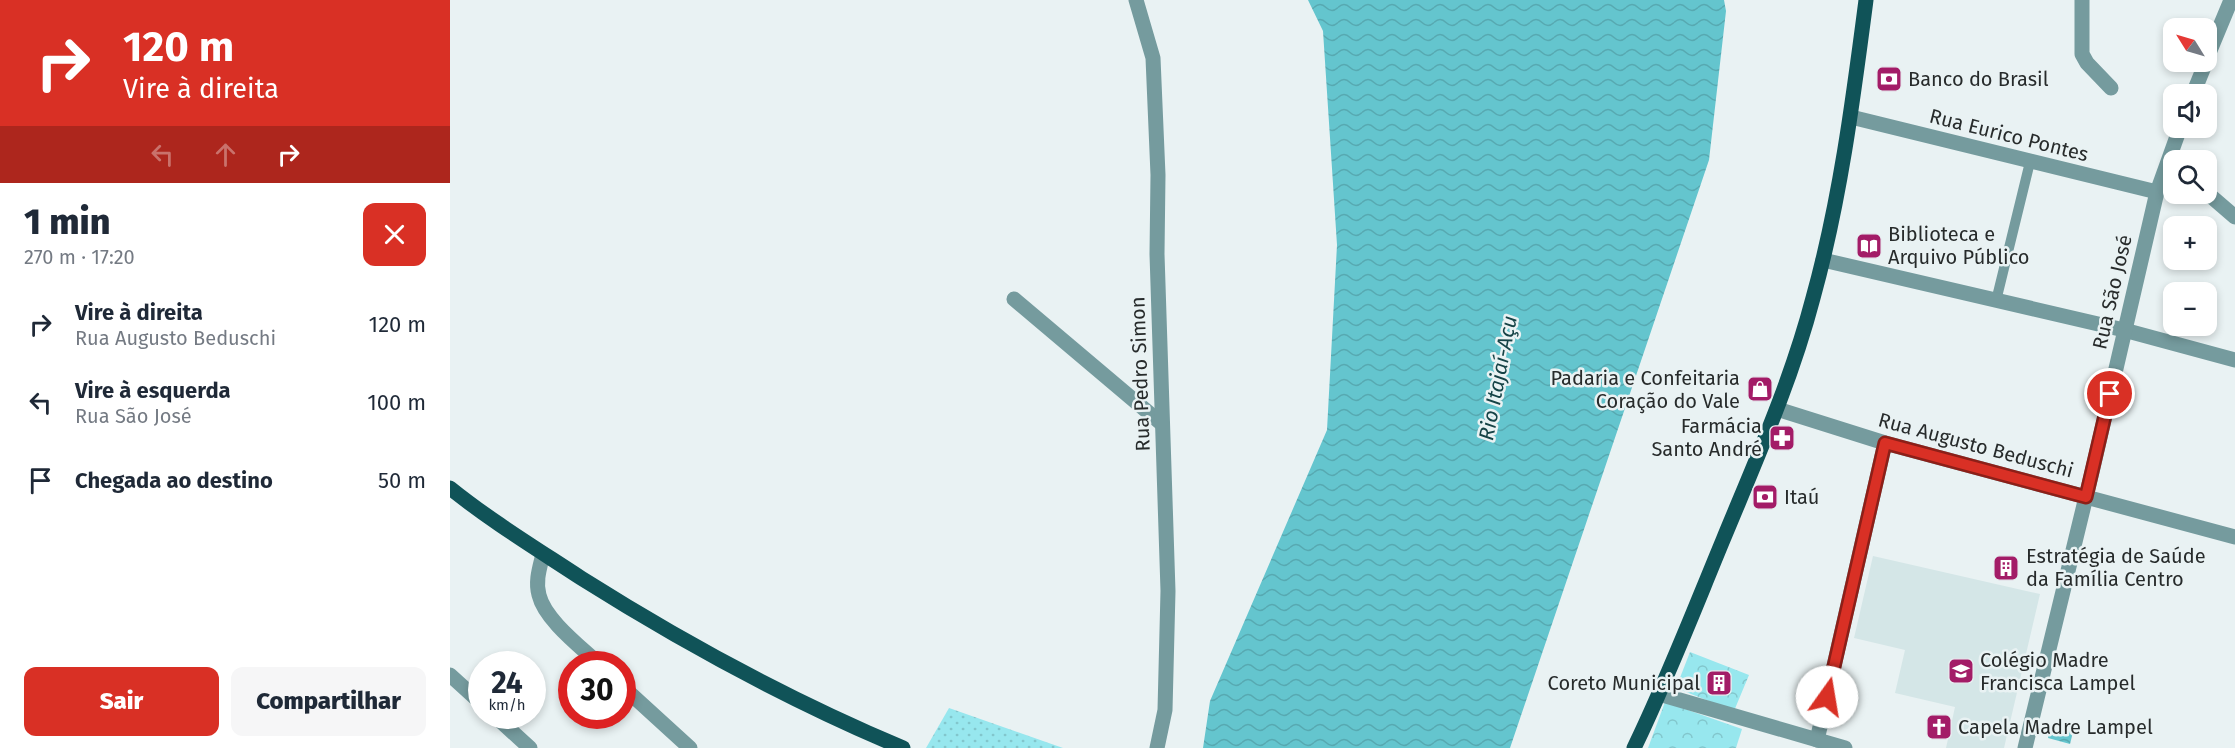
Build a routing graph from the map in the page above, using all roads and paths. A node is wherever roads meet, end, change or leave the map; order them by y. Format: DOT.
graph roads {
  1 [pos="1136,0"];
  2 [pos="1866,0"];
  3 [pos="2082,0"];
  4 [pos="2230,0"];
  5 [pos="2217,33"];
  6 [pos="2111,88"];
  7 [pos="1851,117"];
  8 [pos="2030,162"];
  9 [pos="2163,178"];
  10 [pos="2157,192"];
  11 [pos="2217,201"];
  12 [pos="2235,217"];
  13 [pos="1823,260"];
  14 [pos="1014,299"];
  15 [pos="1996,301"];
  16 [pos="2124,330"];
  17 [pos="2235,360"];
  18 [pos="1778,409"];
  19 [pos="1162,424"];
  20 [pos="1885,443"];
  21 [pos="450,488"];
  22 [pos="2086,497"];
  23 [pos="2235,537"];
  24 [pos="543,554"];
  25 [pos="585,651"];
  26 [pos="450,675"];
  27 [pos="468,691"];
  28 [pos="1659,694"];
  29 [pos="636,699"];
  30 [pos="509,729"];
  31 [pos="1817,740"];
  32 [pos="530,748"];
  33 [pos="690,748"];
  34 [pos="903,748"];
  35 [pos="1157,748"];
  36 [pos="1634,748"];
  37 [pos="1845,748"];
  38 [pos="2025,748"];
  1 -- 19 [label="street, Rua Pedro Simon"];
  2 -- 7 [label="main road"];
  3 -- 6 [label="street"];
  4 -- 5 [label="street"];
  7 -- 8 [label="street, Rua Eurico Pontes"];
  7 -- 13 [label="main road"];
  8 -- 10 [label="street, Rua Eurico Pontes"];
  8 -- 15 [label="street"];
  9 -- 10 [label="street, Rua São José"];
  10 -- 16 [label="street, Rua São José"];
  11 -- 12 [label="street"];
  13 -- 15 [label="street"];
  13 -- 18 [label="main road"];
  14 -- 19 [label="street"];
  15 -- 16 [label="street"];
  16 -- 17 [label="street"];
  16 -- 22 [label="street, Rua São José"];
  18 -- 20 [label="street, Rua Augusto Beduschi"];
  18 -- 28 [label="main road"];
  19 -- 35 [label="street, Rua Pedro Simon"];
  20 -- 22 [label="street, Rua Augusto Beduschi"];
  20 -- 31 [label="street"];
  21 -- 24 [label="main road"];
  22 -- 23 [label="street, Rua Augusto Beduschi"];
  22 -- 38 [label="street, Rua São José"];
  24 -- 25 [label="street"];
  24 -- 34 [label="main road"];
  26 -- 27 [label="street"];
  28 -- 31 [label="street"];
  28 -- 36 [label="main road"];
  29 -- 33 [label="street"];
  30 -- 32 [label="street"];
  31 -- 37 [label="street"];
}
